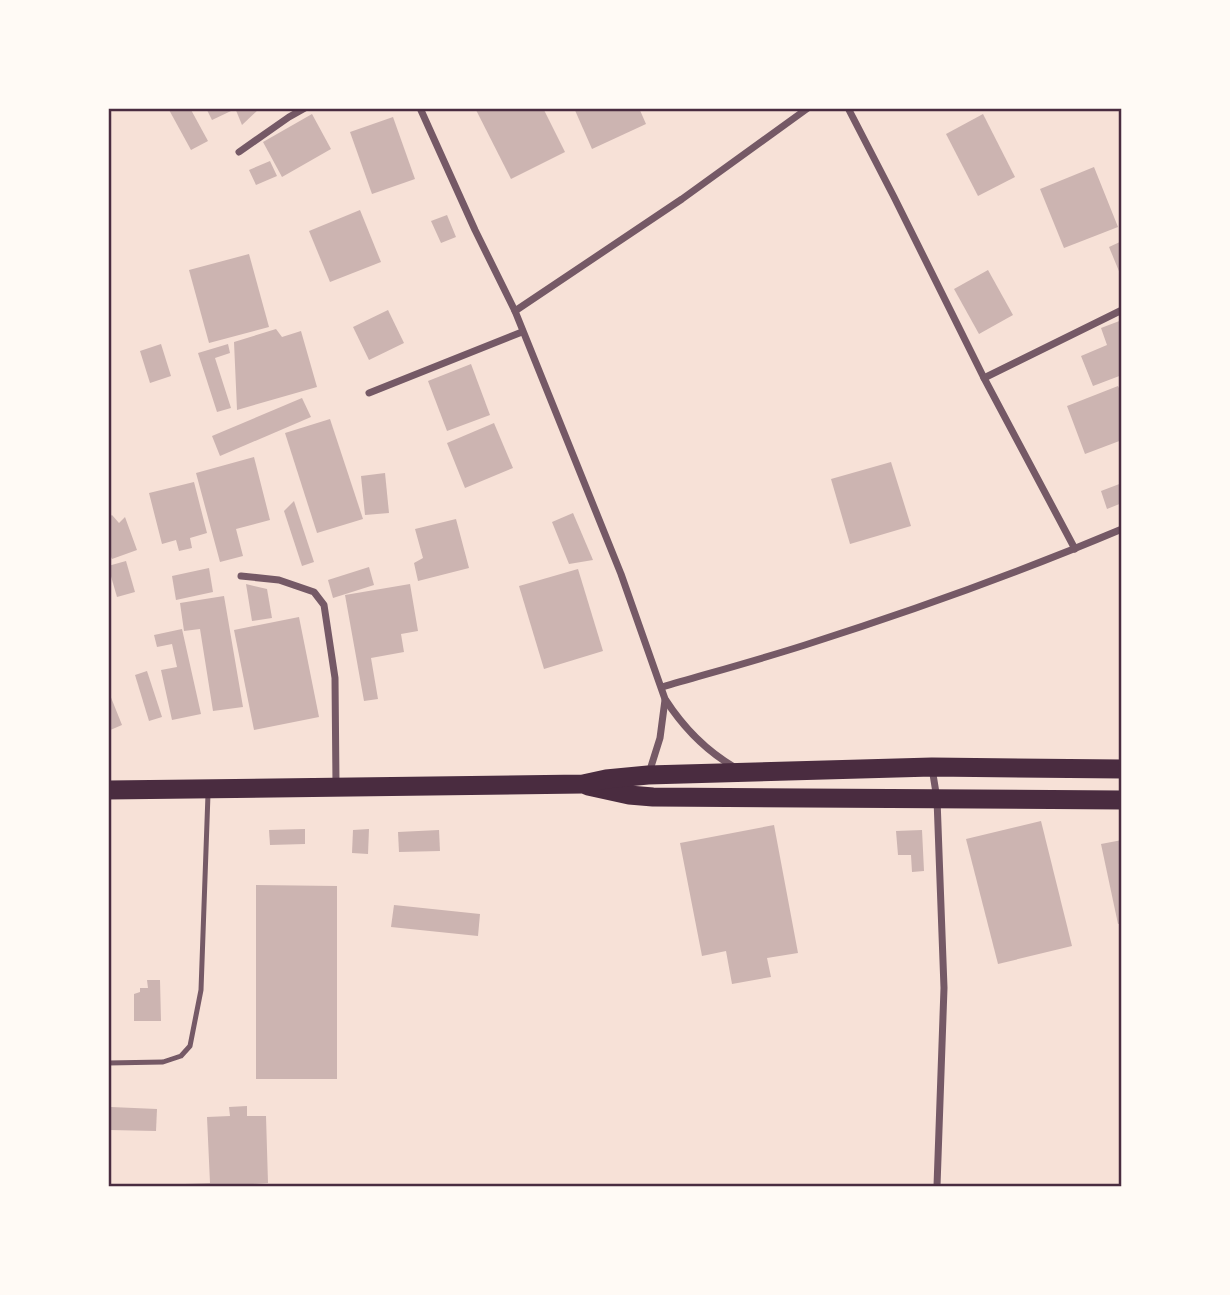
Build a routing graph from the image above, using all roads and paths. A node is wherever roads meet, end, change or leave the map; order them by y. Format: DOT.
graph roads {
  1 [pos="305,108"];
  2 [pos="420,108"];
  3 [pos="808,108"];
  4 [pos="848,108"];
  5 [pos="239,152"];
  6 [pos="1122,310"];
  7 [pos="515,311"];
  8 [pos="522,332"];
  9 [pos="984,378"];
  10 [pos="369,393"];
  11 [pos="1122,529"];
  12 [pos="1075,549"];
  13 [pos="242,576"];
  14 [pos="662,687"];
  15 [pos="665,699"];
  16 [pos="932,767"];
  17 [pos="1122,769"];
  18 [pos="743,772"];
  19 [pos="648,775"];
  20 [pos="583,784"];
  21 [pos="336,788"];
  22 [pos="208,789"];
  23 [pos="108,790"];
  24 [pos="937,799"];
  25 [pos="1122,800"];
  26 [pos="108,1063"];
  27 [pos="937,1186"];
  1 -- 5 [label="street"];
  2 -- 7 [label="street"];
  3 -- 7 [label="street"];
  4 -- 9 [label="street"];
  6 -- 9 [label="street"];
  7 -- 8 [label="street"];
  8 -- 10 [label="street"];
  8 -- 14 [label="street"];
  9 -- 12 [label="street"];
  11 -- 12 [label="street"];
  12 -- 14 [label="street"];
  13 -- 21 [label="street"];
  14 -- 15 [label="street"];
  15 -- 18 [label="street"];
  15 -- 19 [label="street"];
  16 -- 17 [label="highway"];
  16 -- 18 [label="highway"];
  16 -- 24 [label="street"];
  18 -- 19 [label="highway"];
  19 -- 20 [label="highway"];
  20 -- 21 [label="highway"];
  20 -- 24 [label="highway"];
  21 -- 22 [label="highway"];
  22 -- 23 [label="highway"];
  22 -- 26 [label="lane"];
  24 -- 25 [label="highway"];
  24 -- 27 [label="street"];
}
